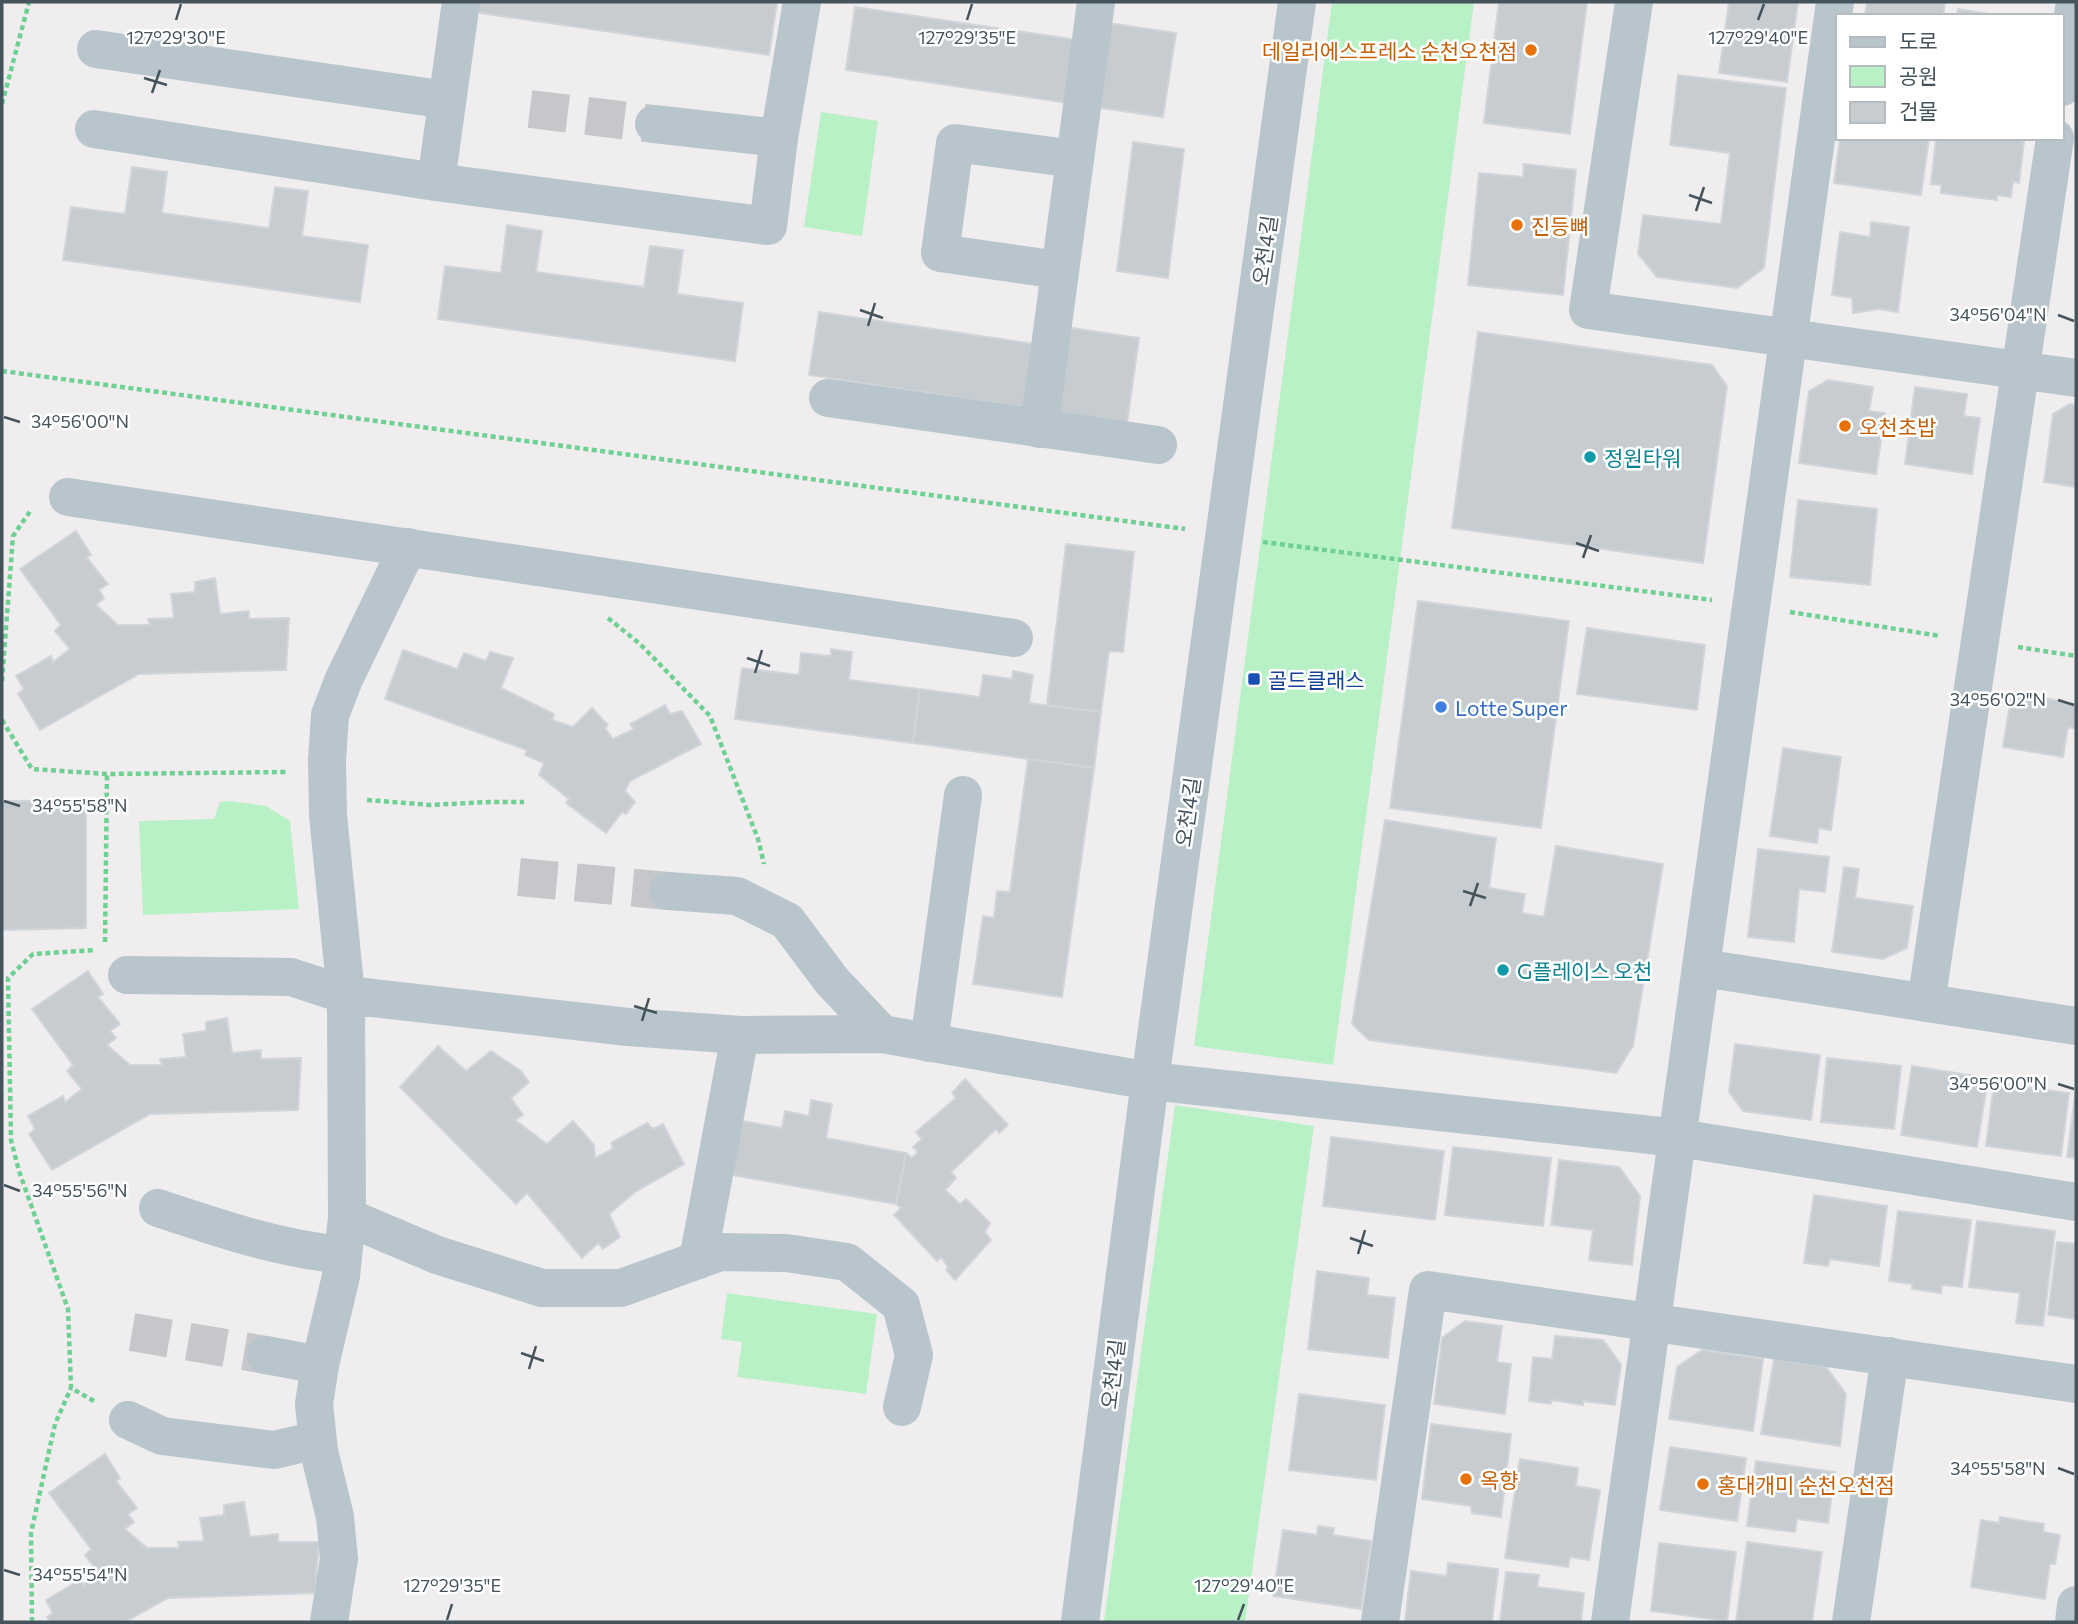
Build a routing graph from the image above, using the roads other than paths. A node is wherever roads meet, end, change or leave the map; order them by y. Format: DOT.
graph roads {
  1 [pos="461,2"];
  2 [pos="802,2"];
  3 [pos="1097,2"];
  4 [pos="1297,2"];
  5 [pos="1634,2"];
  6 [pos="1835,2"];
  7 [pos="2075,2"];
  8 [pos="96,49"];
  9 [pos="2064,74"];
  10 [pos="447,100"];
  11 [pos="654,124"];
  12 [pos="94,129"];
  13 [pos="779,138"];
  14 [pos="2055,140"];
  15 [pos="1075,159"];
  16 [pos="436,181"];
  17 [pos="1059,270"];
  18 [pos="1789,336"];
  19 [pos="2021,370"];
  20 [pos="2076,378"];
  21 [pos="828,398"];
  22 [pos="1039,429"];
  23 [pos="1158,445"];
  24 [pos="68,497"];
  25 [pos="408,547"];
  26 [pos="1014,638"];
  27 [pos="963,795"];
  28 [pos="668,891"];
  29 [pos="1702,968"];
  30 [pos="127,975"];
  31 [pos="346,995"];
  32 [pos="1927,1003"];
  33 [pos="2076,1026"];
  34 [pos="882,1034"];
  35 [pos="740,1035"];
  36 [pos="929,1043"];
  37 [pos="1150,1081"];
  38 [pos="1679,1138"];
  39 [pos="2076,1202"];
  40 [pos="158,1208"];
  41 [pos="347,1217"];
  42 [pos="343,1255"];
  43 [pos="698,1260"];
  44 [pos="1651,1321"];
  45 [pos="266,1355"];
  46 [pos="1890,1356"];
  47 [pos="320,1365"];
  48 [pos="2076,1384"];
  49 [pos="902,1407"];
  50 [pos="128,1420"];
  51 [pos="317,1440"];
  52 [pos="2076,1605"];
  53 [pos="329,1622"];
  54 [pos="1080,1622"];
  55 [pos="1380,1622"];
  56 [pos="1611,1622"];
  57 [pos="1852,1622"];
  58 [pos="2074,1622"];
  1 -- 10 [label="street"];
  2 -- 13 [label="street"];
  3 -- 15 [label="street"];
  4 -- 37 [label="street, 오천4길"];
  5 -- 18 [label="street"];
  6 -- 18 [label="street"];
  7 -- 9 [label="street"];
  8 -- 10 [label="street"];
  10 -- 16 [label="street"];
  11 -- 13 [label="street"];
  12 -- 16 [label="street"];
  13 -- 16 [label="street"];
  14 -- 19 [label="street"];
  15 -- 17 [label="street"];
  15 -- 17 [label="street"];
  17 -- 22 [label="street"];
  18 -- 19 [label="street"];
  18 -- 29 [label="street"];
  19 -- 20 [label="street"];
  19 -- 32 [label="street"];
  21 -- 22 [label="street"];
  22 -- 23 [label="street"];
  24 -- 25 [label="street"];
  25 -- 26 [label="street"];
  25 -- 31 [label="street"];
  27 -- 36 [label="street"];
  28 -- 34 [label="street"];
  29 -- 32 [label="street"];
  29 -- 38 [label="street"];
  30 -- 31 [label="street"];
  31 -- 35 [label="street"];
  31 -- 41 [label="street"];
  32 -- 33 [label="street"];
  34 -- 35 [label="street"];
  34 -- 36 [label="street"];
  35 -- 43 [label="street"];
  36 -- 37 [label="street"];
  37 -- 38 [label="street"];
  37 -- 54 [label="street, 오천4길"];
  38 -- 39 [label="street"];
  38 -- 44 [label="street"];
  40 -- 42 [label="street"];
  41 -- 42 [label="street"];
  41 -- 43 [label="street"];
  42 -- 47 [label="street"];
  43 -- 49 [label="street"];
  44 -- 46 [label="street"];
  44 -- 55 [label="street"];
  44 -- 56 [label="street"];
  45 -- 47 [label="street"];
  46 -- 48 [label="street"];
  46 -- 57 [label="street"];
  47 -- 51 [label="street"];
  50 -- 51 [label="street"];
  51 -- 53 [label="street"];
  52 -- 58 [label="street"];
}
